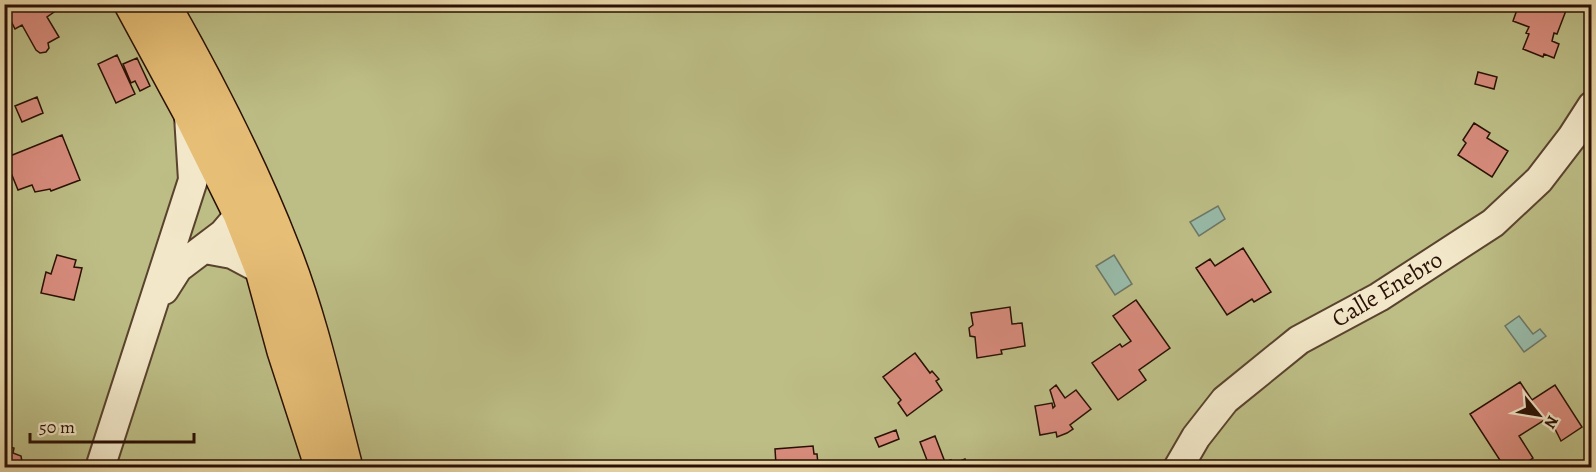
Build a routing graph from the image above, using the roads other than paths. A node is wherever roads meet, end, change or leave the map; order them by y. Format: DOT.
graph roads {
  1 [pos="131,4"];
  2 [pos="167,10"];
  3 [pos="1592,106"];
  4 [pos="189,111"];
  5 [pos="193,180"];
  6 [pos="223,232"];
  7 [pos="262,270"];
  8 [pos="151,310"];
  9 [pos="100,468"];
  10 [pos="322,468"];
  11 [pos="346,468"];
  12 [pos="1178,468"];
  1 -- 4 [label="main road"];
  2 -- 6 [label="street"];
  2 -- 11 [label="main road"];
  3 -- 12 [label="street, Calle Enebro"];
  4 -- 5 [label="street"];
  4 -- 6 [label="main road"];
  5 -- 6 [label="street"];
  5 -- 8 [label="street"];
  6 -- 7 [label="main road"];
  6 -- 7 [label="street"];
  6 -- 8 [label="street"];
  7 -- 10 [label="main road"];
  8 -- 9 [label="street"];
}
